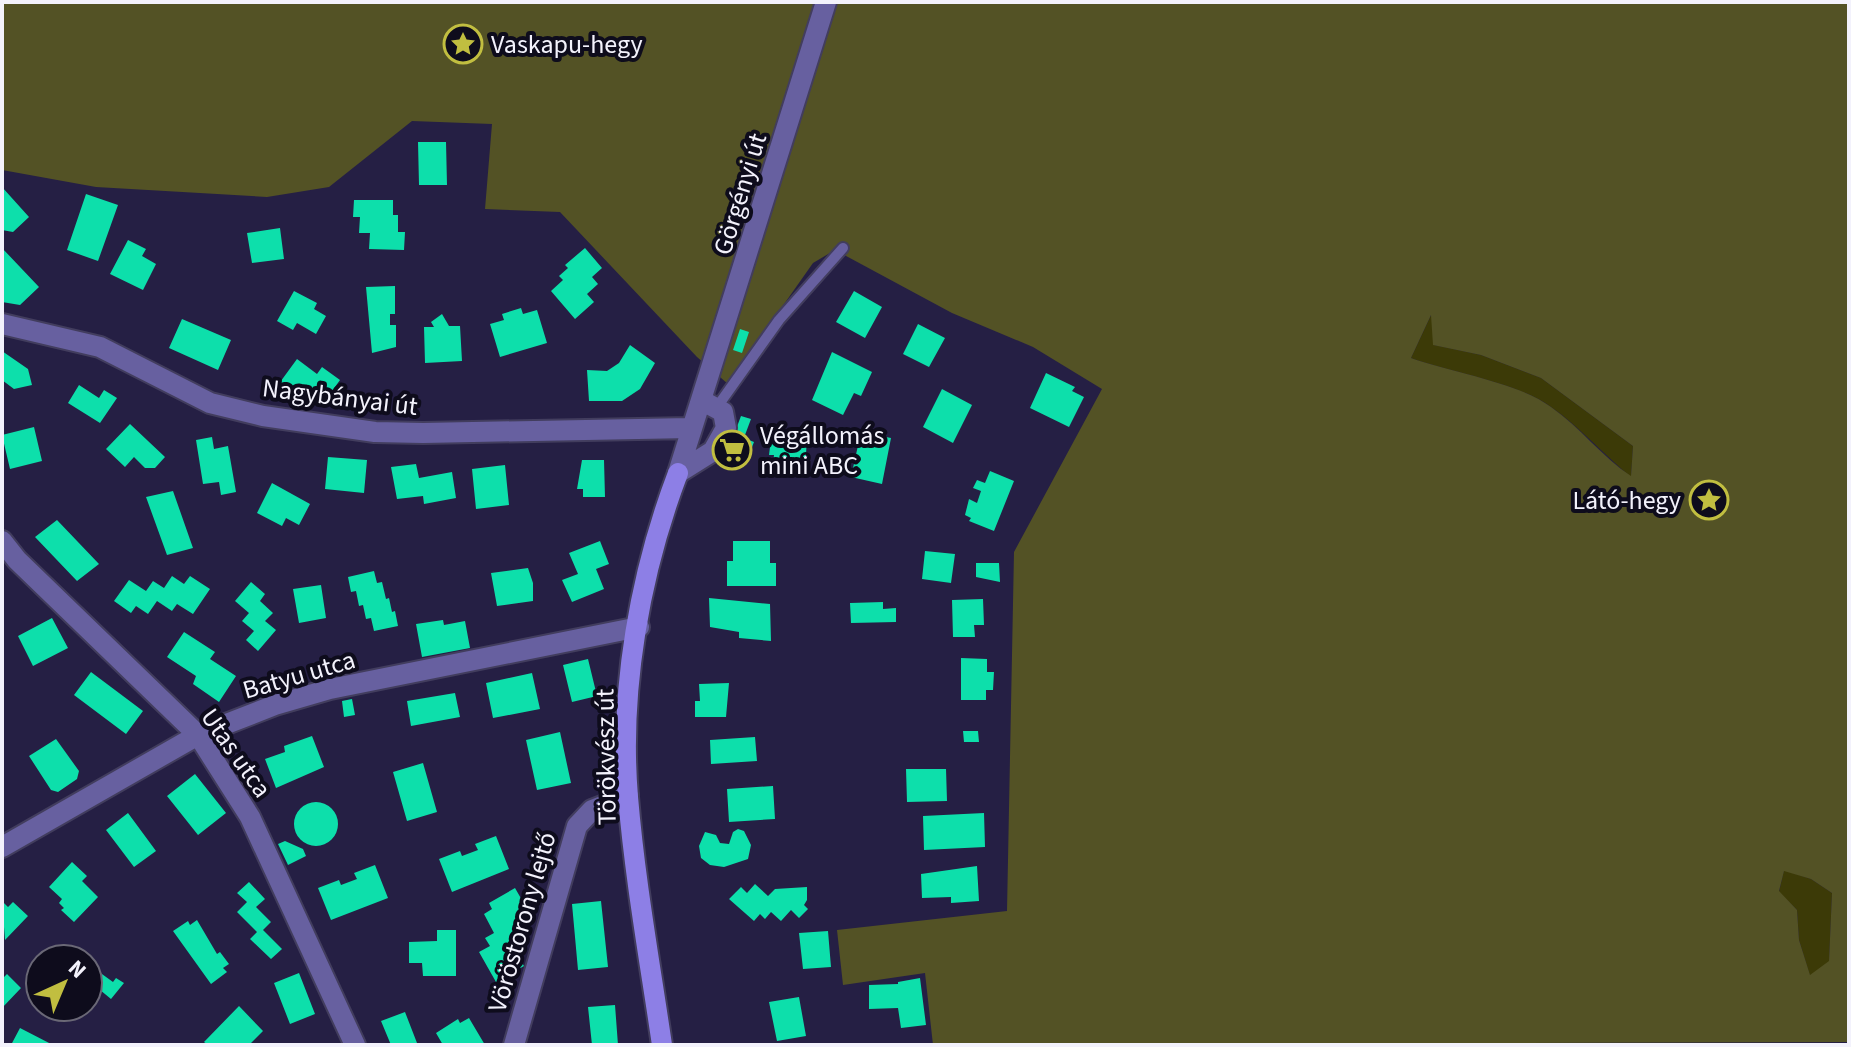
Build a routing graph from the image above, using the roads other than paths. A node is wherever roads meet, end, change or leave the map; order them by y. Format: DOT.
graph roads {
  1 [pos="826,2"];
  2 [pos="843,248"];
  3 [pos="2,324"];
  4 [pos="709,404"];
  5 [pos="690,428"];
  6 [pos="678,473"];
  7 [pos="2,541"];
  8 [pos="639,627"];
  9 [pos="198,735"];
  10 [pos="628,796"];
  11 [pos="2,847"];
  12 [pos="355,1045"];
  13 [pos="514,1045"];
  14 [pos="662,1045"];
  1 -- 4 [label="street, Görgényi út"];
  2 -- 4 [label="lane, Törökvész út"];
  3 -- 5 [label="street, Nagybányai út"];
  4 -- 5 [label="street, Törökvész út"];
  4 -- 6 [label="street"];
  5 -- 6 [label="street, Törökvész út"];
  6 -- 8 [label="street, Törökvész út"];
  7 -- 9 [label="street, Utas utca"];
  8 -- 9 [label="street, Batyu utca"];
  8 -- 10 [label="street, Törökvész út"];
  9 -- 11 [label="street, Batyu utca"];
  9 -- 12 [label="street, Utas utca"];
  10 -- 13 [label="street, Vöröstorony lejtő"];
  10 -- 14 [label="street, Törökvész út"];
}
